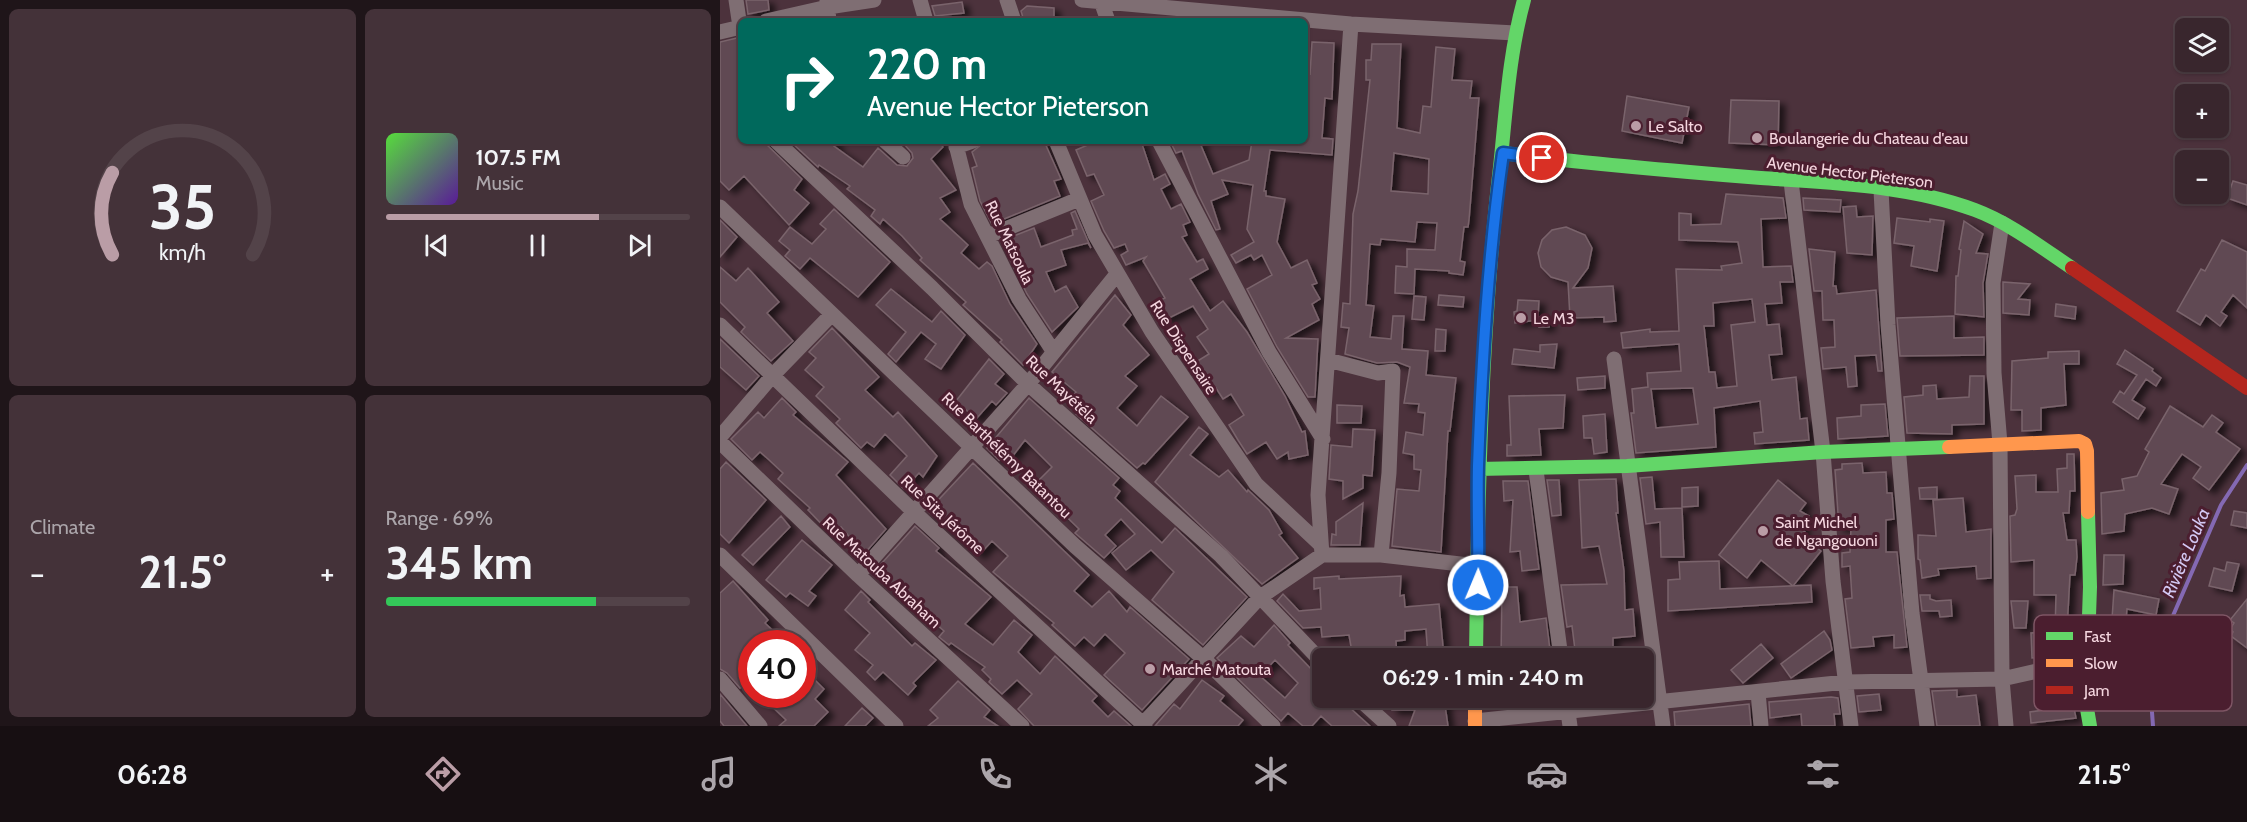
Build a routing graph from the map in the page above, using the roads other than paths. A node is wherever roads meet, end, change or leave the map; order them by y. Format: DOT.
graph roads {
  1 [pos="736,0"];
  2 [pos="873,0"];
  3 [pos="920,0"];
  4 [pos="1007,0"];
  5 [pos="1082,0"];
  6 [pos="1524,0"];
  7 [pos="1101,1"];
  8 [pos="828,9"];
  9 [pos="739,18"];
  10 [pos="782,18"];
  11 [pos="925,18"];
  12 [pos="1013,18"];
  13 [pos="1107,18"];
  14 [pos="1286,18"];
  15 [pos="1308,20"];
  16 [pos="1351,24"];
  17 [pos="738,28"];
  18 [pos="720,32"];
  19 [pos="1515,33"];
  20 [pos="779,144"];
  21 [pos="888,144"];
  22 [pos="956,144"];
  23 [pos="1057,144"];
  24 [pos="1161,144"];
  25 [pos="1503,153"];
  26 [pos="903,157"];
  27 [pos="1791,181"];
  28 [pos="1881,190"];
  29 [pos="1079,199"];
  30 [pos="720,207"];
  31 [pos="2002,223"];
  32 [pos="988,236"];
  33 [pos="1117,274"];
  34 [pos="832,314"];
  35 [pos="720,326"];
  36 [pos="1053,351"];
  37 [pos="1614,358"];
  38 [pos="1328,360"];
  39 [pos="773,375"];
  40 [pos="1028,384"];
  41 [pos="2247,388"];
  42 [pos="720,436"];
  43 [pos="1323,439"];
  44 [pos="720,442"];
  45 [pos="2000,444"];
  46 [pos="973,446"];
  47 [pos="1899,450"];
  48 [pos="1823,452"];
  49 [pos="1627,466"];
  50 [pos="1478,469"];
  51 [pos="1536,470"];
  52 [pos="915,513"];
  53 [pos="1321,550"];
  54 [pos="720,555"];
  55 [pos="1381,555"];
  56 [pos="1478,566"];
  57 [pos="858,575"];
  58 [pos="1259,598"];
  59 [pos="2087,615"];
  60 [pos="1476,648"];
  61 [pos="1561,648"];
  62 [pos="1312,652"];
  63 [pos="1204,659"];
  64 [pos="2034,672"];
  65 [pos="720,679"];
  66 [pos="2002,679"];
  67 [pos="1919,680"];
  68 [pos="1846,682"];
  69 [pos="1758,692"];
  70 [pos="1660,702"];
  71 [pos="1369,708"];
  72 [pos="1475,708"];
  73 [pos="2087,711"];
  74 [pos="1568,712"];
  75 [pos="1474,723"];
  76 [pos="1143,725"];
  77 [pos="760,726"];
  78 [pos="896,726"];
  79 [pos="1022,726"];
  80 [pos="1273,726"];
  81 [pos="1389,726"];
  82 [pos="1663,726"];
  83 [pos="1761,726"];
  84 [pos="1851,726"];
  85 [pos="1927,726"];
  86 [pos="2006,726"];
  87 [pos="2090,726"];
  1 -- 9 [label="street"];
  2 -- 8 [label="street"];
  3 -- 11 [label="street"];
  4 -- 12 [label="street"];
  5 -- 7 [label="street"];
  6 -- 19 [label="street"];
  7 -- 13 [label="street"];
  7 -- 14 [label="street"];
  8 -- 10 [label="street"];
  15 -- 16 [label="street"];
  16 -- 19 [label="street"];
  16 -- 38 [label="street"];
  17 -- 18 [label="street"];
  19 -- 25 [label="street"];
  20 -- 40 [label="street, Rue Mayétéla"];
  21 -- 26 [label="street"];
  22 -- 32 [label="street, Rue Matsoula"];
  23 -- 29 [label="street, Rue Dispensaire"];
  24 -- 43 [label="street"];
  25 -- 27 [label="street, Avenue Hector Pieterson"];
  25 -- 50 [label="street"];
  27 -- 28 [label="street, Avenue Hector Pieterson"];
  27 -- 48 [label="street"];
  28 -- 31 [label="street, Avenue Hector Pieterson"];
  28 -- 47 [label="street"];
  29 -- 32 [label="street"];
  29 -- 33 [label="street, Rue Dispensaire"];
  30 -- 34 [label="street, Rue Barthélémy Batantou"];
  31 -- 41 [label="street, Avenue Hector Pieterson"];
  31 -- 45 [label="street"];
  32 -- 36 [label="street, Rue Matsoula"];
  33 -- 36 [label="street"];
  33 -- 53 [label="street, Rue Dispensaire"];
  34 -- 39 [label="street"];
  34 -- 46 [label="street, Rue Barthélémy Batantou"];
  35 -- 39 [label="street, Rue Sita Jérôme"];
  36 -- 40 [label="street"];
  37 -- 49 [label="street"];
  38 -- 43 [label="street"];
  38 -- 55 [label="street"];
  39 -- 42 [label="street"];
  39 -- 52 [label="street, Rue Sita Jérôme"];
  40 -- 46 [label="street"];
  40 -- 58 [label="street, Rue Mayétéla"];
  43 -- 53 [label="street"];
  44 -- 57 [label="street, Rue Matouba Abraham"];
  45 -- 47 [label="street"];
  45 -- 59 [label="street"];
  45 -- 66 [label="street"];
  46 -- 52 [label="street"];
  46 -- 63 [label="street, Rue Barthélémy Batantou"];
  47 -- 48 [label="street"];
  47 -- 67 [label="street"];
  48 -- 49 [label="street"];
  48 -- 68 [label="street"];
  49 -- 51 [label="street"];
  49 -- 70 [label="street"];
  50 -- 51 [label="street"];
  50 -- 56 [label="street"];
  51 -- 61 [label="street"];
  52 -- 57 [label="street"];
  52 -- 76 [label="street, Rue Sita Jérôme"];
  53 -- 55 [label="street"];
  53 -- 58 [label="street"];
  54 -- 78 [label="street"];
  55 -- 56 [label="street"];
  56 -- 60 [label="street"];
  57 -- 79 [label="street, Rue Matouba Abraham"];
  58 -- 62 [label="street, Rue Mayétéla"];
  58 -- 63 [label="street"];
  63 -- 76 [label="street"];
  63 -- 80 [label="street, Rue Barthélémy Batantou"];
  64 -- 66 [label="street"];
  65 -- 77 [label="street"];
  66 -- 67 [label="street"];
  66 -- 86 [label="street"];
  67 -- 68 [label="street"];
  67 -- 85 [label="street"];
  68 -- 69 [label="street"];
  68 -- 84 [label="street"];
  69 -- 70 [label="street"];
  69 -- 83 [label="street"];
  70 -- 74 [label="street"];
  70 -- 82 [label="street"];
  71 -- 81 [label="street"];
  72 -- 75 [label="street"];
  73 -- 87 [label="street"];
  74 -- 75 [label="street"];
}
